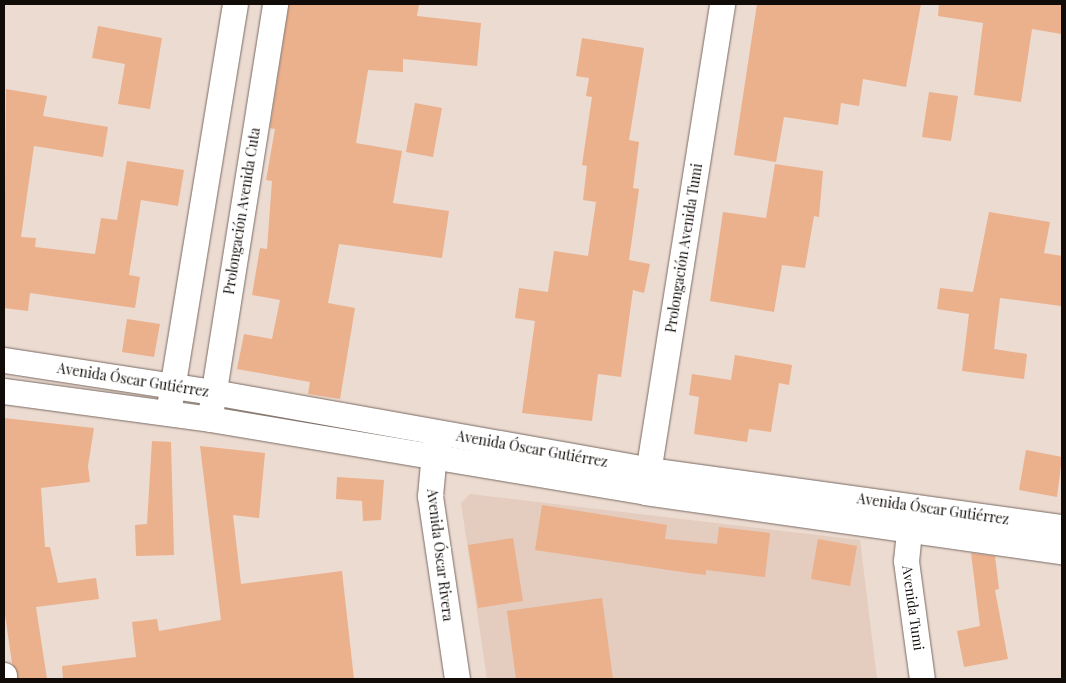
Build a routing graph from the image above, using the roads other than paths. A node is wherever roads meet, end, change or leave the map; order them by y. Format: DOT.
graph roads {
  1 [pos="235,4"];
  2 [pos="275,4"];
  3 [pos="722,4"];
  4 [pos="4,360"];
  5 [pos="172,386"];
  6 [pos="4,391"];
  7 [pos="213,392"];
  8 [pos="168,414"];
  9 [pos="210,419"];
  10 [pos="437,432"];
  11 [pos="432,458"];
  12 [pos="647,481"];
  13 [pos="911,517"];
  14 [pos="1062,527"];
  15 [pos="1062,551"];
  16 [pos="4,675"];
  17 [pos="4,679"];
  18 [pos="457,679"];
  19 [pos="922,679"];
  1 -- 5 [label="street"];
  2 -- 7 [label="street, Prolongación Avenida Cuta"];
  3 -- 12 [label="street, Prolongación Avenida Tumi"];
  4 -- 5 [label="street, Avenida Óscar Gutiérrez"];
  5 -- 7 [label="street, Avenida Óscar Gutiérrez"];
  5 -- 8 [label="street"];
  6 -- 8 [label="street, Avenida Óscar Gutiérrez"];
  7 -- 9 [label="street, Prolongación Avenida Cuta"];
  7 -- 10 [label="street, Avenida Óscar Gutiérrez"];
  8 -- 9 [label="street, Avenida Óscar Gutiérrez"];
  9 -- 11 [label="street, Avenida Óscar Gutiérrez"];
  10 -- 11 [label="street, Avenida Óscar Rivera"];
  10 -- 12 [label="street, Avenida Óscar Gutiérrez"];
  11 -- 12 [label="street, Avenida Óscar Gutiérrez"];
  11 -- 18 [label="street, Avenida Óscar Rivera"];
  12 -- 13 [label="street, Avenida Óscar Gutiérrez"];
  13 -- 14 [label="street, Avenida Óscar Gutiérrez"];
  13 -- 15 [label="street, Avenida Óscar Gutiérrez"];
  13 -- 19 [label="street, Avenida Tumi"];
  16 -- 17 [label="street"];
}
